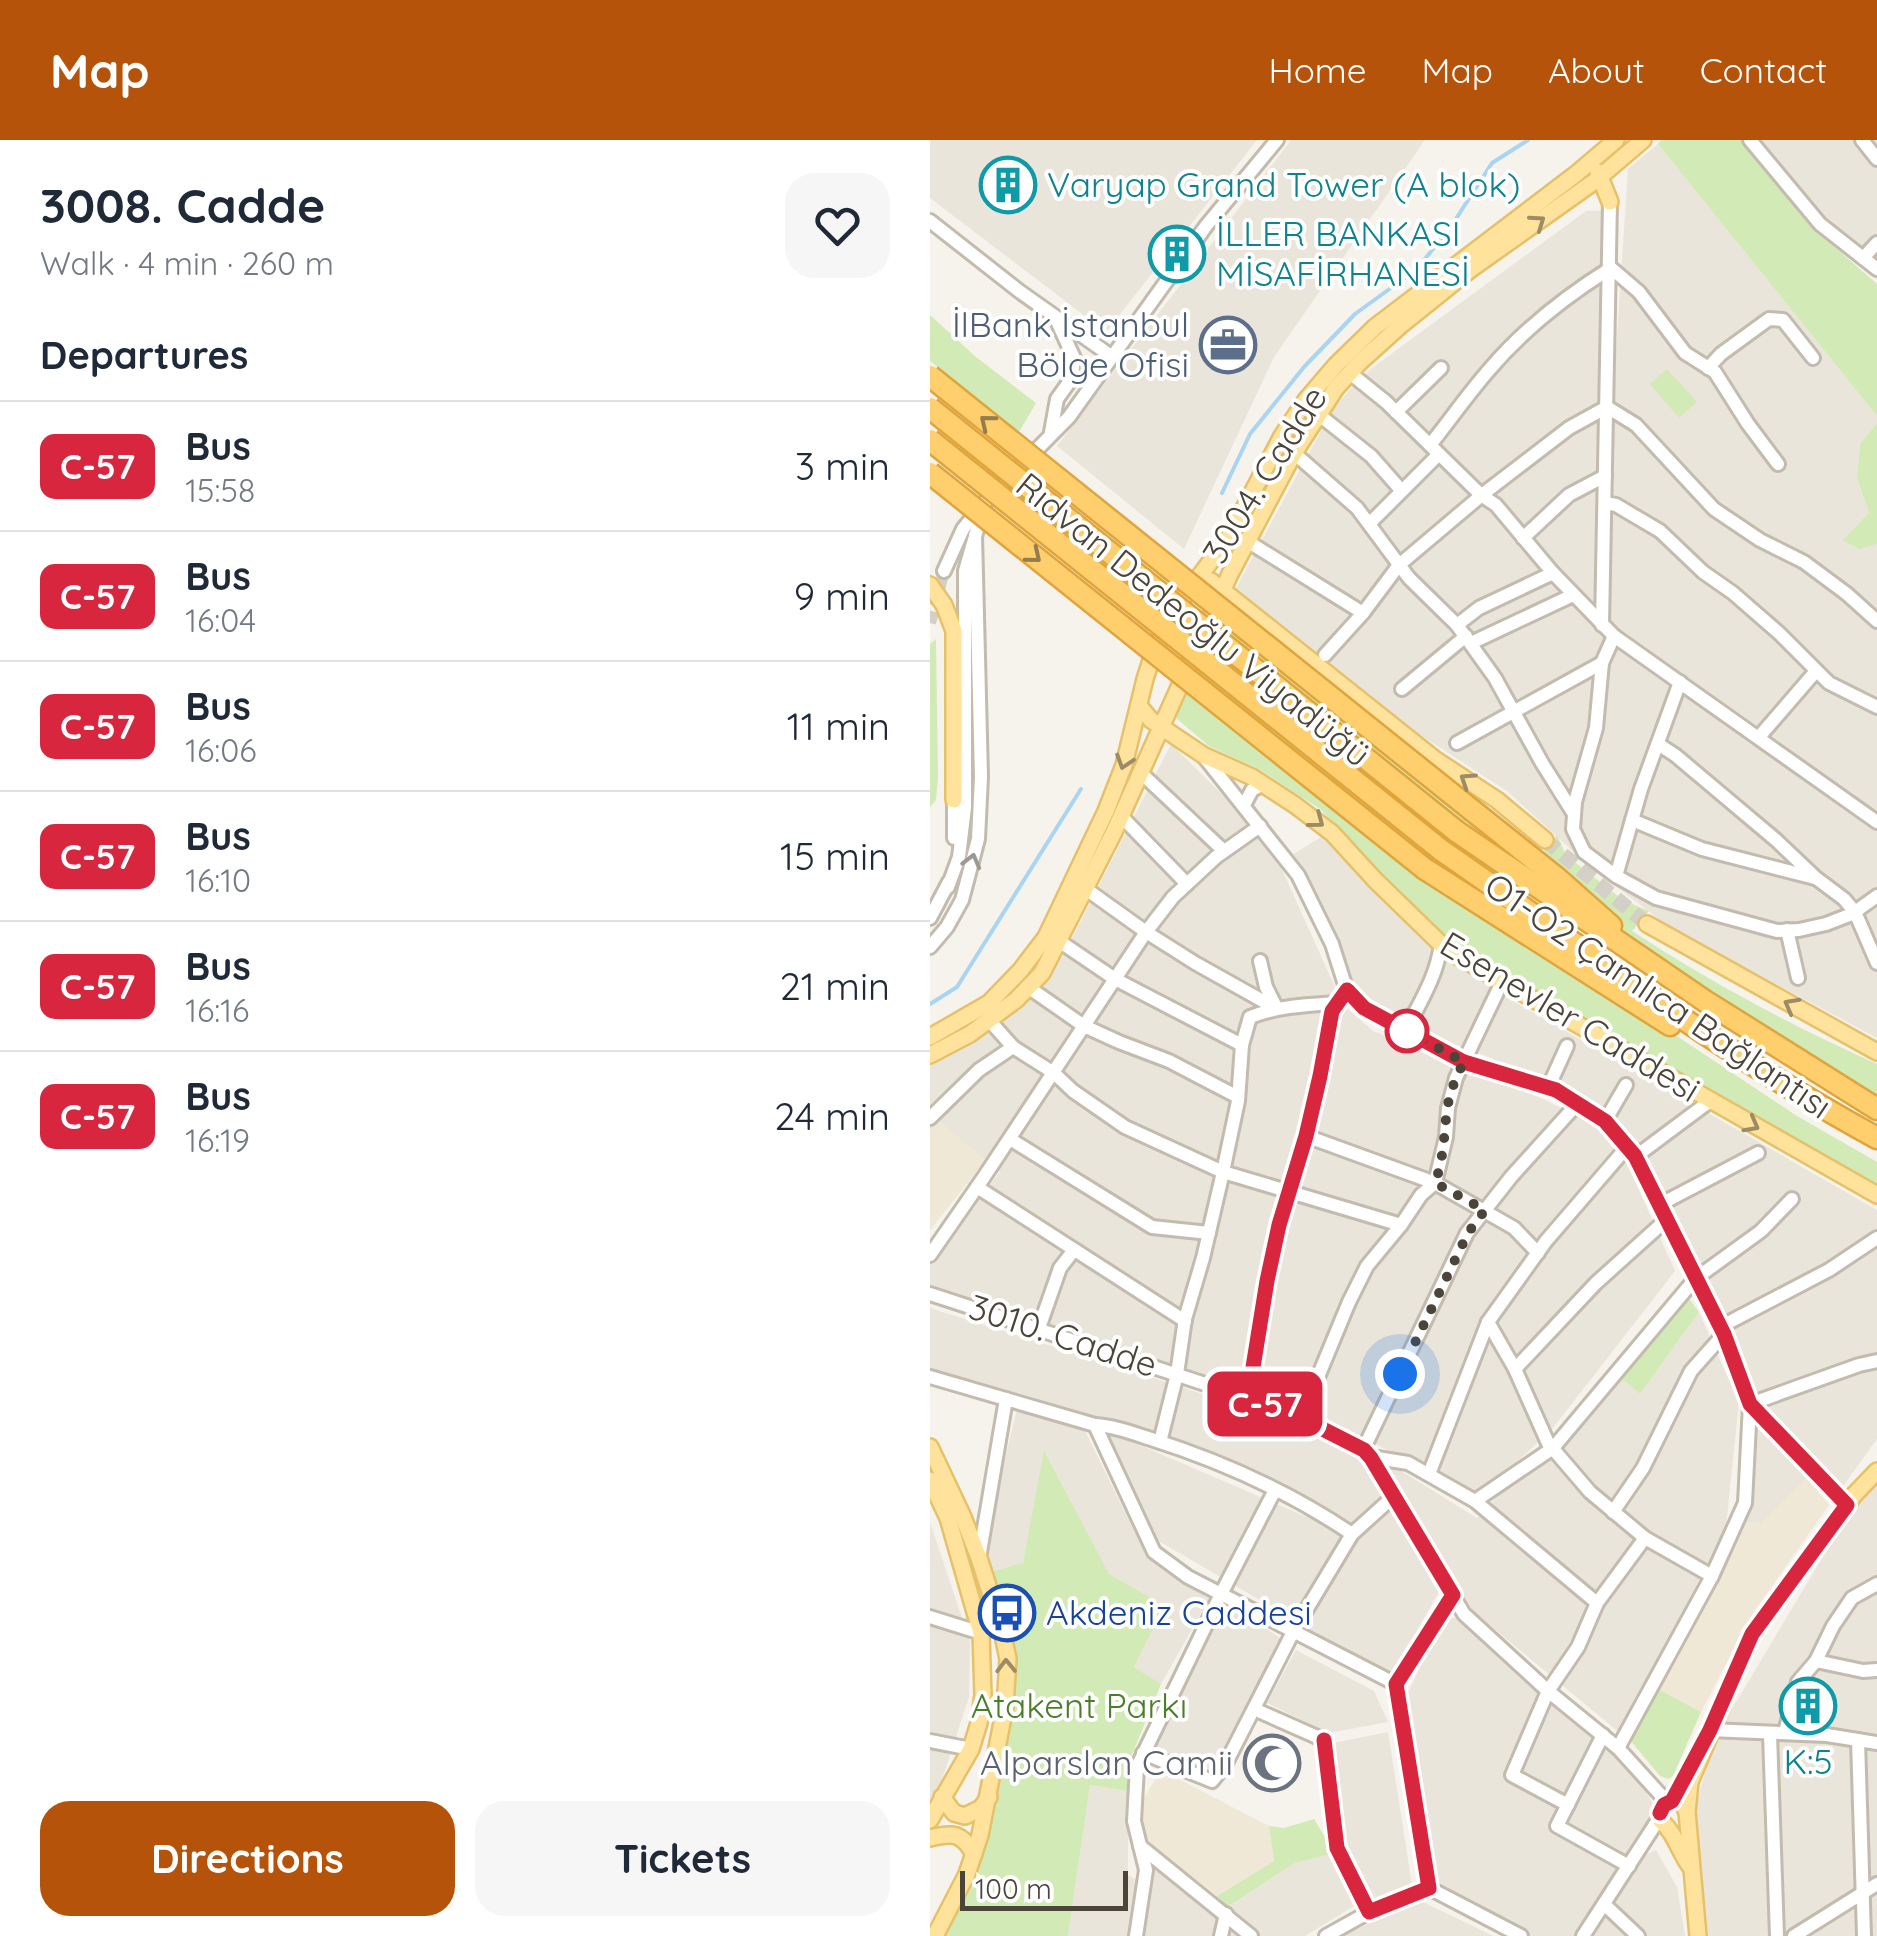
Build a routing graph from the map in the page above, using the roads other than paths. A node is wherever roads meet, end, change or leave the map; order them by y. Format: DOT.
graph roads {
  1 [pos="1616,140"];
  2 [pos="1643,140"];
  3 [pos="1750,140"];
  4 [pos="1862,140"];
  5 [pos="1273,141"];
  6 [pos="1877,159"];
  7 [pos="1619,162"];
  8 [pos="1601,163"];
  9 [pos="1571,199"];
  10 [pos="1610,202"];
  11 [pos="930,221"];
  12 [pos="1877,243"];
  13 [pos="1863,258"];
  14 [pos="1610,268"];
  15 [pos="1877,270"];
  16 [pos="1054,316"];
  17 [pos="1111,356"];
  18 [pos="1813,358"];
  19 [pos="1441,368"];
  20 [pos="1708,368"];
  21 [pos="1350,373"];
  22 [pos="930,376"];
  23 [pos="930,408"];
  24 [pos="1607,408"];
  25 [pos="1396,412"];
  26 [pos="1318,414"];
  27 [pos="1051,435"];
  28 [pos="930,440"];
  29 [pos="1434,449"];
  30 [pos="1294,453"];
  31 [pos="1778,464"];
  32 [pos="930,473"];
  33 [pos="1606,476"];
  34 [pos="1402,490"];
  35 [pos="1481,496"];
  36 [pos="985,502"];
  37 [pos="1605,503"];
  38 [pos="1370,524"];
  39 [pos="976,535"];
  40 [pos="1524,538"];
  41 [pos="1247,540"];
  42 [pos="1399,565"];
  43 [pos="944,571"];
  44 [pos="1553,573"];
  45 [pos="1198,580"];
  46 [pos="930,585"];
  47 [pos="1222,590"];
  48 [pos="1573,595"];
  49 [pos="1362,613"];
  50 [pos="1877,621"];
  51 [pos="1602,625"];
  52 [pos="1464,635"];
  53 [pos="1614,636"];
  54 [pos="1325,656"];
  55 [pos="1602,662"];
  56 [pos="1816,670"];
  57 [pos="1680,682"];
  58 [pos="1402,689"];
  59 [pos="1140,707"];
  60 [pos="1877,707"];
  61 [pos="1514,713"];
  62 [pos="1161,726"];
  63 [pos="1758,737"];
  64 [pos="1458,743"];
  65 [pos="1658,744"];
  66 [pos="1203,756"];
  67 [pos="1141,772"];
  68 [pos="1263,784"];
  69 [pos="954,800"];
  70 [pos="1244,805"];
  71 [pos="1574,814"];
  72 [pos="1121,816"];
  73 [pos="1632,820"];
  74 [pos="1877,822"];
  75 [pos="1260,826"];
  76 [pos="1456,831"];
  77 [pos="1544,840"];
  78 [pos="1441,850"];
  79 [pos="1224,851"];
  80 [pos="1616,876"];
  81 [pos="1816,878"];
  82 [pos="1188,884"];
  83 [pos="948,887"];
  84 [pos="1086,889"];
  85 [pos="1877,896"];
  86 [pos="1855,912"];
  87 [pos="930,918"];
  88 [pos="1647,924"];
  89 [pos="1788,930"];
  90 [pos="1146,932"];
  91 [pos="1059,941"];
  92 [pos="1441,944"];
  93 [pos="930,947"];
  94 [pos="1260,960"];
  95 [pos="1877,963"];
  96 [pos="1656,968"];
  97 [pos="1798,978"];
  98 [pos="1115,979"];
  99 [pos="1502,982"];
  100 [pos="1028,987"];
  101 [pos="1347,990"];
  102 [pos="1337,1003"];
  103 [pos="1278,1009"];
  104 [pos="989,1020"];
  105 [pos="1084,1026"];
  106 [pos="1406,1030"];
  107 [pos="930,1037"];
  108 [pos="1242,1045"];
  109 [pos="1013,1046"];
  110 [pos="1568,1046"];
  111 [pos="1877,1052"];
  112 [pos="930,1055"];
  113 [pos="1464,1062"];
  114 [pos="1054,1073"];
  115 [pos="1626,1085"];
  116 [pos="1548,1088"];
  117 [pos="1238,1097"];
  118 [pos="1710,1101"];
  119 [pos="1577,1104"];
  120 [pos="1877,1107"];
  121 [pos="1821,1108"];
  122 [pos="930,1118"];
  123 [pos="1605,1121"];
  124 [pos="1306,1136"];
  125 [pos="1877,1138"];
  126 [pos="1010,1139"];
  127 [pos="1631,1152"];
  128 [pos="1758,1153"];
  129 [pos="1223,1172"];
  130 [pos="1435,1183"];
  131 [pos="977,1188"];
  132 [pos="1289,1190"];
  133 [pos="1871,1191"];
  134 [pos="1792,1199"];
  135 [pos="1659,1205"];
  136 [pos="1877,1208"];
  137 [pos="1485,1210"];
  138 [pos="1666,1220"];
  139 [pos="1401,1226"];
  140 [pos="1209,1232"];
  141 [pos="1877,1238"];
  142 [pos="1074,1250"];
  143 [pos="1538,1253"];
  144 [pos="930,1255"];
  145 [pos="1695,1279"];
  146 [pos="930,1294"];
  147 [pos="1185,1321"];
  148 [pos="1488,1322"];
  149 [pos="1040,1328"];
  150 [pos="1722,1331"];
  151 [pos="1877,1361"];
  152 [pos="1515,1369"];
  153 [pos="1178,1374"];
  154 [pos="930,1377"];
  155 [pos="1248,1398"];
  156 [pos="1006,1399"];
  157 [pos="1750,1404"];
  158 [pos="1301,1418"];
  159 [pos="1095,1425"];
  160 [pos="1160,1442"];
  161 [pos="930,1446"];
  162 [pos="1552,1448"];
  163 [pos="1367,1454"];
  164 [pos="1877,1471"];
  165 [pos="1429,1474"];
  166 [pos="930,1480"];
  167 [pos="1275,1490"];
  168 [pos="1394,1496"];
  169 [pos="936,1500"];
  170 [pos="1475,1501"];
  171 [pos="1847,1505"];
  172 [pos="1613,1512"];
  173 [pos="1352,1534"];
  174 [pos="1645,1538"];
  175 [pos="979,1558"];
  176 [pos="1712,1576"];
  177 [pos="1877,1584"];
  178 [pos="1221,1594"];
  179 [pos="1453,1595"];
  180 [pos="1597,1603"];
  181 [pos="930,1617"];
  182 [pos="1294,1632"];
  183 [pos="981,1633"];
  184 [pos="1816,1661"];
  185 [pos="1877,1670"];
  186 [pos="1396,1684"];
  187 [pos="1548,1691"];
  188 [pos="1254,1709"];
  189 [pos="1710,1730"];
  190 [pos="1778,1733"];
  191 [pos="1603,1735"];
  192 [pos="1858,1740"];
  193 [pos="930,1741"];
  194 [pos="1877,1743"];
  195 [pos="1618,1748"];
  196 [pos="970,1749"];
  197 [pos="1143,1753"];
  198 [pos="942,1797"];
  199 [pos="989,1797"];
  200 [pos="1568,1804"];
  201 [pos="1666,1814"];
  202 [pos="1687,1814"];
  203 [pos="930,1820"];
  204 [pos="930,1838"];
  205 [pos="1139,1845"];
  206 [pos="974,1854"];
  207 [pos="1629,1866"];
  208 [pos="1690,1866"];
  209 [pos="1877,1884"];
  210 [pos="1429,1888"];
  211 [pos="1863,1892"];
  212 [pos="1604,1904"];
  213 [pos="1369,1912"];
  214 [pos="1226,1914"];
  215 [pos="935,1936"];
  216 [pos="1136,1936"];
  217 [pos="1220,1936"];
  218 [pos="1251,1936"];
  219 [pos="1326,1936"];
  220 [pos="1520,1936"];
  221 [pos="1584,1936"];
  222 [pos="1638,1936"];
  223 [pos="1698,1936"];
  224 [pos="1778,1936"];
  225 [pos="1794,1936"];
  226 [pos="1864,1936"];
  1 -- 8 [label="main road, 3004. Cadde"];
  2 -- 7 [label="main road"];
  3 -- 13 [label="street"];
  4 -- 6 [label="street"];
  5 -- 17 [label="street"];
  7 -- 8 [label="main road"];
  7 -- 10 [label="main road"];
  8 -- 9 [label="main road, 3004. Cadde"];
  8 -- 10 [label="main road"];
  8 -- 45 [label="main road, 3004. Cadde"];
  9 -- 10 [label="main road"];
  21 -- 9 [label="main road, 3004. Cadde, one-way"];
  10 -- 14 [label="street"];
  11 -- 16 [label="street"];
  12 -- 13 [label="street"];
  13 -- 15 [label="street"];
  14 -- 20 [label="street"];
  14 -- 24 [label="street"];
  14 -- 29 [label="street"];
  16 -- 17 [label="street"];
  16 -- 27 [label="street"];
  17 -- 27 [label="street"];
  18 -- 20 [label="street"];
  19 -- 25 [label="street"];
  20 -- 31 [label="street"];
  21 -- 25 [label="street"];
  21 -- 26 [label="main road, 3004. Cadde"];
  96 -- 22 [label="highway, one-way, bridge"];
  23 -- 76 [label="highway, Rıdvan Dedeoğlu Viyadüğü, bridge"];
  24 -- 33 [label="street"];
  24 -- 35 [label="street"];
  24 -- 50 [label="street"];
  25 -- 29 [label="street"];
  26 -- 30 [label="main road, 3004. Cadde"];
  26 -- 34 [label="street"];
  27 -- 36 [label="street"];
  28 -- 78 [label="highway, Rıdvan Dedeoğlu Viyadüğü, bridge"];
  29 -- 34 [label="street"];
  29 -- 35 [label="street"];
  30 -- 38 [label="street"];
  30 -- 41 [label="main road, 3004. Cadde"];
  32 -- 121 [label="highway, one-way, bridge"];
  33 -- 37 [label="street"];
  33 -- 40 [label="street"];
  34 -- 38 [label="street"];
  35 -- 40 [label="street"];
  35 -- 42 [label="street"];
  36 -- 39 [label="street"];
  36 -- 43 [label="street"];
  37 -- 51 [label="street"];
  37 -- 56 [label="street"];
  38 -- 42 [label="street"];
  39 -- 83 [label="street"];
  93 -- 39 [label="street, one-way"];
  40 -- 44 [label="street"];
  41 -- 47 [label="main road, 3004. Cadde"];
  41 -- 49 [label="street"];
  42 -- 49 [label="street"];
  42 -- 52 [label="street"];
  44 -- 48 [label="street"];
  44 -- 52 [label="street"];
  45 -- 47 [label="main road"];
  45 -- 59 [label="main road, 3004. Cadde"];
  46 -- 69 [label="main road"];
  47 -- 62 [label="main road, 3004. Cadde"];
  77 -- 47 [label="main road, one-way"];
  48 -- 51 [label="street"];
  48 -- 52 [label="street"];
  49 -- 54 [label="street"];
  51 -- 53 [label="street"];
  52 -- 58 [label="street"];
  52 -- 61 [label="street"];
  53 -- 55 [label="street"];
  53 -- 57 [label="street"];
  55 -- 61 [label="street"];
  55 -- 71 [label="street"];
  56 -- 60 [label="street"];
  56 -- 63 [label="street"];
  57 -- 63 [label="street"];
  57 -- 65 [label="street"];
  59 -- 62 [label="main road, Esenevler Caddesi"];
  59 -- 107 [label="main road, 3004. Cadde, one-way"];
  61 -- 64 [label="street"];
  61 -- 71 [label="street"];
  62 -- 66 [label="main road, Esenevler Caddesi"];
  62 -- 67 [label="main road, 3004. Cadde"];
  63 -- 74 [label="street"];
  65 -- 73 [label="street"];
  65 -- 81 [label="street"];
  66 -- 68 [label="main road, Esenevler Caddesi"];
  66 -- 70 [label="street"];
  67 -- 72 [label="main road, 3004. Cadde"];
  67 -- 79 [label="street"];
  68 -- 70 [label="street"];
  68 -- 92 [label="main road, Esenevler Caddesi, one-way"];
  69 -- 83 [label="street"];
  70 -- 75 [label="street"];
  71 -- 80 [label="street"];
  72 -- 82 [label="street"];
  72 -- 84 [label="main road, 3004. Cadde"];
  73 -- 80 [label="street"];
  73 -- 81 [label="street"];
  75 -- 79 [label="street"];
  75 -- 101 [label="street"];
  76 -- 96 [label="highway, O1-O2 Çamlıca Bağlantısı"];
  78 -- 121 [label="highway, O1-O2 Çamlıca Bağlantısı"];
  79 -- 82 [label="street"];
  80 -- 89 [label="street"];
  81 -- 86 [label="street"];
  82 -- 90 [label="street"];
  83 -- 87 [label="street"];
  84 -- 90 [label="street"];
  84 -- 91 [label="main road, 3004. Cadde"];
  85 -- 86 [label="street"];
  86 -- 89 [label="street"];
  86 -- 95 [label="street"];
  111 -- 88 [label="main road, one-way"];
  89 -- 97 [label="street"];
  90 -- 98 [label="street"];
  90 -- 103 [label="street"];
  91 -- 98 [label="street"];
  91 -- 100 [label="main road, 3004. Cadde"];
  92 -- 99 [label="main road, Esenevler Caddesi"];
  92 -- 106 [label="street"];
  94 -- 103 [label="street"];
  96 -- 120 [label="highway, O1-O2 Çamlıca Bağlantısı"];
  98 -- 105 [label="street"];
  98 -- 108 [label="street"];
  99 -- 113 [label="street"];
  99 -- 118 [label="main road, Esenevler Caddesi"];
  100 -- 104 [label="main road, 3004. Cadde"];
  100 -- 105 [label="street"];
  101 -- 102 [label="street"];
  101 -- 106 [label="street"];
  102 -- 103 [label="street"];
  102 -- 124 [label="street"];
  103 -- 108 [label="street"];
  104 -- 109 [label="street"];
  104 -- 112 [label="main road, 3004. Cadde"];
  105 -- 114 [label="street"];
  105 -- 117 [label="street"];
  106 -- 113 [label="street"];
  108 -- 117 [label="street"];
  109 -- 114 [label="street"];
  109 -- 122 [label="street"];
  110 -- 116 [label="street"];
  113 -- 116 [label="street"];
  113 -- 130 [label="street"];
  114 -- 126 [label="street"];
  114 -- 129 [label="street"];
  115 -- 123 [label="street"];
  116 -- 119 [label="street"];
  117 -- 129 [label="street"];
  118 -- 127 [label="street"];
  118 -- 133 [label="main road, Esenevler Caddesi, one-way"];
  119 -- 123 [label="street"];
  119 -- 137 [label="street"];
  121 -- 125 [label="highway, O1-O2 Çamlıca Bağlantısı"];
  123 -- 127 [label="street"];
  124 -- 130 [label="street"];
  124 -- 132 [label="street"];
  126 -- 131 [label="street"];
  126 -- 140 [label="street"];
  127 -- 135 [label="street"];
  127 -- 143 [label="street"];
  128 -- 135 [label="street"];
  129 -- 132 [label="street"];
  129 -- 140 [label="street"];
  130 -- 137 [label="street"];
  130 -- 139 [label="street"];
  131 -- 142 [label="street"];
  131 -- 144 [label="street"];
  132 -- 139 [label="street"];
  132 -- 155 [label="street"];
  133 -- 136 [label="street"];
  134 -- 145 [label="street"];
  135 -- 138 [label="street"];
  137 -- 143 [label="street"];
  137 -- 163 [label="street"];
  138 -- 145 [label="street"];
  138 -- 152 [label="street"];
  139 -- 158 [label="street"];
  140 -- 147 [label="street"];
  141 -- 150 [label="street"];
  142 -- 147 [label="street"];
  142 -- 149 [label="street"];
  143 -- 148 [label="street"];
  145 -- 150 [label="street"];
  145 -- 162 [label="street"];
  146 -- 149 [label="street, 3010. Cadde"];
  147 -- 153 [label="street"];
  148 -- 152 [label="street"];
  148 -- 165 [label="street"];
  149 -- 153 [label="street, 3010. Cadde"];
  150 -- 157 [label="street"];
  150 -- 172 [label="street"];
  151 -- 157 [label="street"];
  152 -- 162 [label="street"];
  153 -- 155 [label="street, 3010. Cadde"];
  153 -- 160 [label="street"];
  154 -- 156 [label="street"];
  155 -- 158 [label="street, 3010. Cadde"];
  156 -- 159 [label="street"];
  156 -- 175 [label="street"];
  157 -- 171 [label="street"];
  157 -- 176 [label="street"];
  158 -- 163 [label="street, 3010. Cadde"];
  159 -- 160 [label="street"];
  159 -- 178 [label="street"];
  160 -- 167 [label="street"];
  161 -- 175 [label="main road"];
  162 -- 170 [label="street"];
  162 -- 172 [label="street"];
  163 -- 165 [label="street, 3010. Cadde"];
  163 -- 168 [label="street"];
  164 -- 171 [label="main road"];
  165 -- 170 [label="street, 3010. Cadde"];
  166 -- 169 [label="main road"];
  167 -- 173 [label="street"];
  167 -- 178 [label="street"];
  168 -- 173 [label="street"];
  168 -- 179 [label="street"];
  169 -- 183 [label="main road"];
  170 -- 180 [label="street, 3010. Cadde"];
  171 -- 189 [label="main road"];
  172 -- 174 [label="street"];
  173 -- 182 [label="street"];
  174 -- 176 [label="street"];
  174 -- 180 [label="street"];
  199 -- 175 [label="main road, one-way"];
  176 -- 195 [label="street"];
  177 -- 184 [label="street"];
  178 -- 182 [label="street"];
  178 -- 197 [label="street"];
  179 -- 186 [label="street"];
  179 -- 187 [label="street"];
  180 -- 187 [label="street"];
  181 -- 183 [label="street"];
  182 -- 186 [label="street"];
  182 -- 188 [label="street"];
  183 -- 196 [label="main road"];
  184 -- 185 [label="street"];
  184 -- 190 [label="street"];
  186 -- 210 [label="street"];
  187 -- 191 [label="street"];
  187 -- 200 [label="street"];
  188 -- 197 [label="street"];
  188 -- 213 [label="street"];
  189 -- 190 [label="street"];
  189 -- 201 [label="main road"];
  189 -- 202 [label="main road"];
  190 -- 192 [label="street"];
  190 -- 224 [label="street"];
  191 -- 195 [label="street"];
  191 -- 200 [label="street"];
  192 -- 194 [label="street"];
  192 -- 211 [label="street"];
  193 -- 196 [label="street"];
  195 -- 201 [label="street"];
  196 -- 198 [label="main road"];
  197 -- 205 [label="street"];
  198 -- 199 [label="main road"];
  198 -- 203 [label="main road"];
  199 -- 206 [label="main road"];
  200 -- 207 [label="street"];
  201 -- 202 [label="main road"];
  201 -- 207 [label="street"];
  201 -- 208 [label="main road"];
  202 -- 208 [label="main road"];
  204 -- 206 [label="main road"];
  205 -- 214 [label="street"];
  205 -- 216 [label="street"];
  206 -- 215 [label="main road"];
  207 -- 212 [label="street"];
  208 -- 223 [label="main road"];
  209 -- 211 [label="street"];
  210 -- 213 [label="street"];
  210 -- 220 [label="street"];
  211 -- 225 [label="street"];
  211 -- 226 [label="street"];
  212 -- 221 [label="street"];
  212 -- 222 [label="street"];
  213 -- 219 [label="street"];
  214 -- 217 [label="street"];
  214 -- 218 [label="street"];
}
